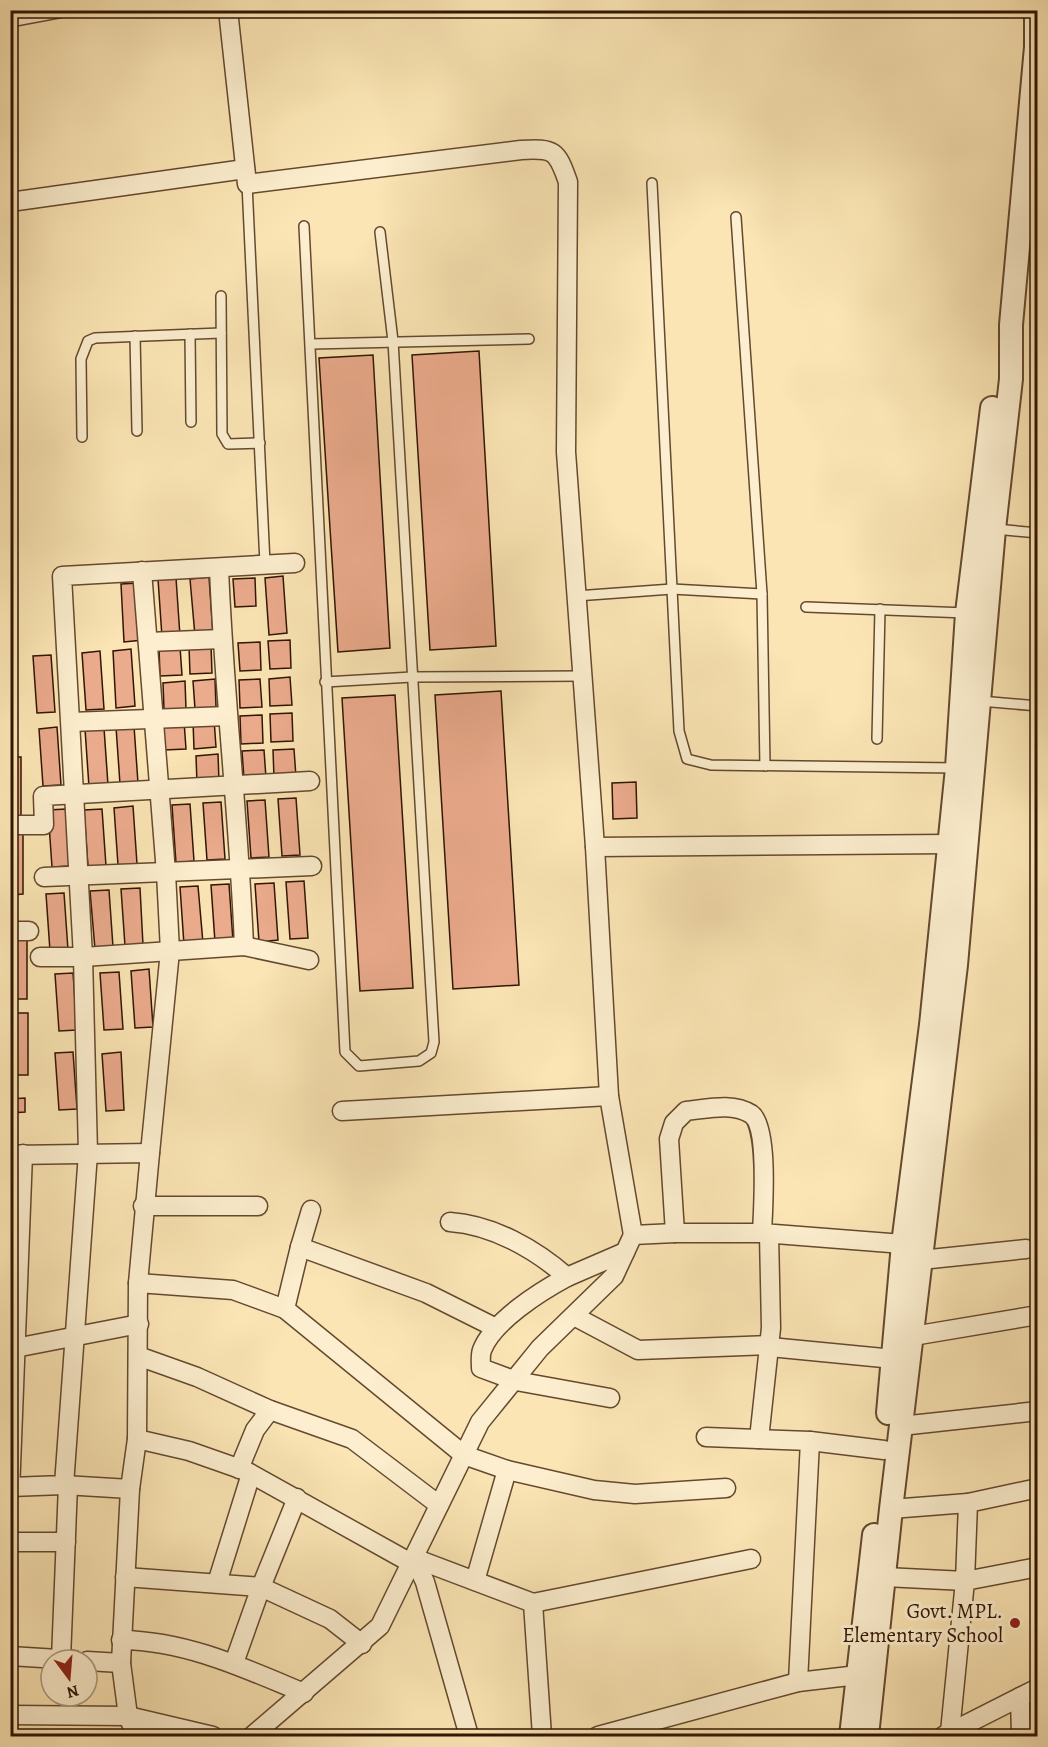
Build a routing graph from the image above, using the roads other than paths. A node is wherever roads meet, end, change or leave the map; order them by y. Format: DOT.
graph roads {
  1 [pos="74,10"];
  2 [pos="228,10"];
  3 [pos="1036,10"];
  4 [pos="10,22"];
  5 [pos="246,177"];
  6 [pos="652,183"];
  7 [pos="10,202"];
  8 [pos="735,217"];
  9 [pos="304,225"];
  10 [pos="380,232"];
  11 [pos="221,296"];
  12 [pos="1011,325"];
  13 [pos="221,333"];
  14 [pos="190,334"];
  15 [pos="135,336"];
  16 [pos="530,339"];
  17 [pos="393,341"];
  18 [pos="311,344"];
  19 [pos="191,422"];
  20 [pos="137,431"];
  21 [pos="82,437"];
  22 [pos="260,443"];
  23 [pos="994,529"];
  24 [pos="1038,533"];
  25 [pos="294,563"];
  26 [pos="265,564"];
  27 [pos="219,568"];
  28 [pos="142,571"];
  29 [pos="672,589"];
  30 [pos="762,594"];
  31 [pos="576,596"];
  32 [pos="806,607"];
  33 [pos="880,609"];
  34 [pos="977,613"];
  35 [pos="222,639"];
  36 [pos="148,642"];
  37 [pos="582,676"];
  38 [pos="412,677"];
  39 [pos="325,682"];
  40 [pos="980,702"];
  41 [pos="1038,706"];
  42 [pos="228,716"];
  43 [pos="153,720"];
  44 [pos="71,722"];
  45 [pos="876,740"];
  46 [pos="765,766"];
  47 [pos="965,769"];
  48 [pos="309,781"];
  49 [pos="234,787"];
  50 [pos="159,790"];
  51 [pos="74,795"];
  52 [pos="10,825"];
  53 [pos="949,844"];
  54 [pos="595,847"];
  55 [pos="312,866"];
  56 [pos="241,870"];
  57 [pos="166,873"];
  58 [pos="44,876"];
  59 [pos="78,876"];
  60 [pos="244,946"];
  61 [pos="170,951"];
  62 [pos="40,957"];
  63 [pos="83,957"];
  64 [pos="309,960"];
  65 [pos="609,1096"];
  66 [pos="342,1111"];
  67 [pos="88,1152"];
  68 [pos="150,1153"];
  69 [pos="17,1154"];
  70 [pos="143,1206"];
  71 [pos="258,1206"];
  72 [pos="311,1210"];
  73 [pos="450,1222"];
  74 [pos="16,1226"];
  75 [pos="675,1233"];
  76 [pos="766,1234"];
  77 [pos="633,1235"];
  78 [pos="903,1244"];
  79 [pos="300,1247"];
  80 [pos="1026,1249"];
  81 [pos="625,1252"];
  82 [pos="921,1260"];
  83 [pos="567,1277"];
  84 [pos="138,1283"];
  85 [pos="15,1285"];
  86 [pos="285,1309"];
  87 [pos="1038,1315"];
  88 [pos="574,1316"];
  89 [pos="139,1324"];
  90 [pos="496,1328"];
  91 [pos="73,1336"];
  92 [pos="913,1336"];
  93 [pos="770,1347"];
  94 [pos="14,1348"];
  95 [pos="138,1356"];
  96 [pos="901,1360"];
  97 [pos="516,1381"];
  98 [pos="609,1398"];
  99 [pos="270,1410"];
  100 [pos="1038,1411"];
  101 [pos="12,1424"];
  102 [pos="901,1426"];
  103 [pos="706,1437"];
  104 [pos="137,1438"];
  105 [pos="759,1439"];
  106 [pos="810,1441"];
  107 [pos="884,1450"];
  108 [pos="464,1455"];
  109 [pos="507,1470"];
  110 [pos="245,1471"];
  111 [pos="66,1485"];
  112 [pos="11,1487"];
  113 [pos="726,1488"];
  114 [pos="1038,1488"];
  115 [pos="130,1489"];
  116 [pos="10,1492"];
  117 [pos="297,1498"];
  118 [pos="968,1503"];
  119 [pos="439,1505"];
  120 [pos="891,1509"];
  121 [pos="10,1542"];
  122 [pos="66,1542"];
  123 [pos="751,1559"];
  124 [pos="412,1560"];
  125 [pos="1038,1567"];
  126 [pos="124,1577"];
  127 [pos="885,1577"];
  128 [pos="475,1581"];
  129 [pos="965,1581"];
  130 [pos="217,1583"];
  131 [pos="261,1587"];
  132 [pos="533,1603"];
  133 [pos="122,1640"];
  134 [pos="362,1644"];
  135 [pos="67,1648"];
  136 [pos="10,1656"];
  137 [pos="39,1658"];
  138 [pos="99,1662"];
  139 [pos="121,1663"];
  140 [pos="234,1664"];
  141 [pos="858,1675"];
  142 [pos="798,1682"];
  143 [pos="1038,1688"];
  144 [pos="304,1693"];
  145 [pos="1020,1697"];
  146 [pos="10,1715"];
  147 [pos="129,1716"];
  148 [pos="946,1734"];
  149 [pos="136,1737"];
  150 [pos="213,1737"];
  151 [pos="252,1737"];
  152 [pos="469,1737"];
  153 [pos="542,1737"];
  154 [pos="597,1737"];
  155 [pos="851,1737"];
  156 [pos="867,1737"];
  157 [pos="1021,1737"];
  1 -- 4 [label="lane"];
  2 -- 5 [label="street"];
  3 -- 12 [label="street"];
  5 -- 7 [label="street"];
  5 -- 22 [label="lane"];
  5 -- 31 [label="street"];
  6 -- 29 [label="lane"];
  8 -- 30 [label="lane"];
  9 -- 18 [label="lane"];
  10 -- 17 [label="lane"];
  11 -- 13 [label="lane"];
  12 -- 23 [label="street"];
  12 -- 34 [label="street"];
  13 -- 14 [label="lane"];
  13 -- 22 [label="lane"];
  14 -- 15 [label="lane"];
  14 -- 19 [label="lane"];
  15 -- 20 [label="lane"];
  15 -- 21 [label="lane"];
  16 -- 17 [label="lane"];
  17 -- 18 [label="lane"];
  17 -- 38 [label="lane"];
  18 -- 39 [label="lane"];
  22 -- 26 [label="lane"];
  23 -- 24 [label="lane"];
  23 -- 34 [label="street"];
  25 -- 26 [label="street"];
  26 -- 27 [label="street"];
  27 -- 28 [label="street"];
  27 -- 35 [label="street"];
  28 -- 36 [label="street"];
  28 -- 44 [label="street"];
  29 -- 30 [label="lane"];
  29 -- 31 [label="lane"];
  29 -- 46 [label="lane"];
  30 -- 46 [label="lane"];
  31 -- 37 [label="street"];
  32 -- 33 [label="lane"];
  33 -- 34 [label="lane"];
  33 -- 45 [label="lane"];
  34 -- 40 [label="street"];
  34 -- 47 [label="street"];
  35 -- 36 [label="street"];
  35 -- 42 [label="street"];
  36 -- 43 [label="street"];
  37 -- 38 [label="lane"];
  37 -- 54 [label="street"];
  38 -- 39 [label="lane"];
  38 -- 39 [label="lane"];
  40 -- 41 [label="lane"];
  40 -- 47 [label="street"];
  42 -- 43 [label="street"];
  42 -- 49 [label="street"];
  43 -- 44 [label="street"];
  43 -- 50 [label="street"];
  44 -- 51 [label="street"];
  46 -- 47 [label="lane"];
  47 -- 53 [label="street"];
  47 -- 82 [label="street"];
  48 -- 49 [label="street"];
  49 -- 50 [label="street"];
  49 -- 56 [label="street"];
  50 -- 51 [label="street"];
  50 -- 57 [label="street"];
  51 -- 52 [label="street"];
  51 -- 59 [label="street"];
  53 -- 54 [label="street"];
  53 -- 78 [label="street"];
  54 -- 65 [label="street"];
  55 -- 56 [label="street"];
  56 -- 57 [label="street"];
  56 -- 60 [label="street"];
  57 -- 59 [label="street"];
  57 -- 61 [label="street"];
  58 -- 59 [label="street"];
  59 -- 63 [label="street"];
  60 -- 61 [label="street"];
  60 -- 64 [label="street"];
  61 -- 63 [label="street"];
  61 -- 68 [label="street"];
  62 -- 63 [label="street"];
  63 -- 67 [label="street"];
  65 -- 66 [label="street"];
  65 -- 77 [label="street"];
  67 -- 68 [label="street"];
  67 -- 69 [label="street"];
  67 -- 91 [label="street"];
  68 -- 70 [label="street"];
  69 -- 74 [label="street"];
  70 -- 71 [label="street"];
  70 -- 84 [label="street"];
  72 -- 79 [label="street"];
  73 -- 83 [label="street"];
  74 -- 85 [label="street"];
  75 -- 76 [label="street"];
  75 -- 76 [label="street"];
  75 -- 77 [label="street"];
  76 -- 78 [label="street"];
  76 -- 93 [label="street"];
  77 -- 81 [label="street"];
  78 -- 96 [label="street"];
  79 -- 86 [label="street"];
  79 -- 90 [label="street"];
  80 -- 82 [label="street"];
  81 -- 83 [label="street"];
  81 -- 88 [label="street"];
  82 -- 92 [label="street"];
  83 -- 90 [label="street"];
  84 -- 86 [label="street"];
  84 -- 89 [label="street"];
  85 -- 94 [label="street"];
  86 -- 108 [label="street"];
  87 -- 92 [label="street"];
  88 -- 93 [label="street"];
  88 -- 97 [label="street"];
  89 -- 91 [label="street"];
  89 -- 95 [label="street"];
  90 -- 97 [label="street"];
  91 -- 94 [label="street"];
  91 -- 111 [label="street"];
  92 -- 96 [label="street"];
  93 -- 96 [label="street"];
  93 -- 105 [label="street"];
  94 -- 101 [label="street"];
  95 -- 99 [label="street"];
  95 -- 104 [label="street"];
  96 -- 102 [label="street"];
  96 -- 107 [label="street"];
  97 -- 98 [label="street"];
  97 -- 108 [label="street"];
  99 -- 110 [label="street"];
  99 -- 119 [label="street"];
  100 -- 102 [label="street"];
  101 -- 112 [label="street"];
  102 -- 120 [label="street"];
  103 -- 105 [label="street"];
  104 -- 110 [label="street"];
  104 -- 115 [label="street"];
  105 -- 106 [label="street"];
  106 -- 107 [label="street"];
  106 -- 142 [label="street"];
  107 -- 141 [label="street"];
  108 -- 109 [label="street"];
  108 -- 119 [label="street"];
  109 -- 113 [label="street"];
  109 -- 128 [label="street"];
  110 -- 117 [label="street"];
  110 -- 130 [label="street"];
  111 -- 112 [label="street"];
  111 -- 115 [label="street"];
  111 -- 122 [label="street"];
  112 -- 116 [label="street"];
  114 -- 118 [label="street"];
  115 -- 126 [label="street"];
  117 -- 124 [label="street"];
  117 -- 131 [label="street"];
  118 -- 120 [label="street"];
  118 -- 129 [label="street"];
  119 -- 124 [label="street"];
  120 -- 127 [label="street"];
  121 -- 122 [label="street"];
  122 -- 135 [label="street"];
  123 -- 132 [label="street"];
  124 -- 128 [label="street"];
  124 -- 134 [label="street"];
  124 -- 152 [label="street"];
  125 -- 129 [label="street"];
  126 -- 130 [label="street"];
  126 -- 133 [label="street"];
  127 -- 129 [label="street"];
  127 -- 156 [label="street"];
  128 -- 132 [label="street"];
  129 -- 148 [label="street"];
  130 -- 131 [label="street"];
  131 -- 134 [label="street"];
  131 -- 140 [label="street"];
  132 -- 153 [label="street"];
  133 -- 139 [label="street"];
  133 -- 140 [label="street"];
  134 -- 144 [label="street"];
  136 -- 137 [label="street"];
  138 -- 139 [label="street"];
  139 -- 147 [label="street"];
  140 -- 144 [label="street"];
  141 -- 142 [label="street"];
  141 -- 155 [label="street"];
  142 -- 154 [label="street"];
  143 -- 145 [label="street"];
  144 -- 151 [label="street"];
  145 -- 148 [label="street"];
  145 -- 157 [label="street"];
  146 -- 147 [label="street"];
  147 -- 149 [label="street"];
  147 -- 150 [label="street"];
}
